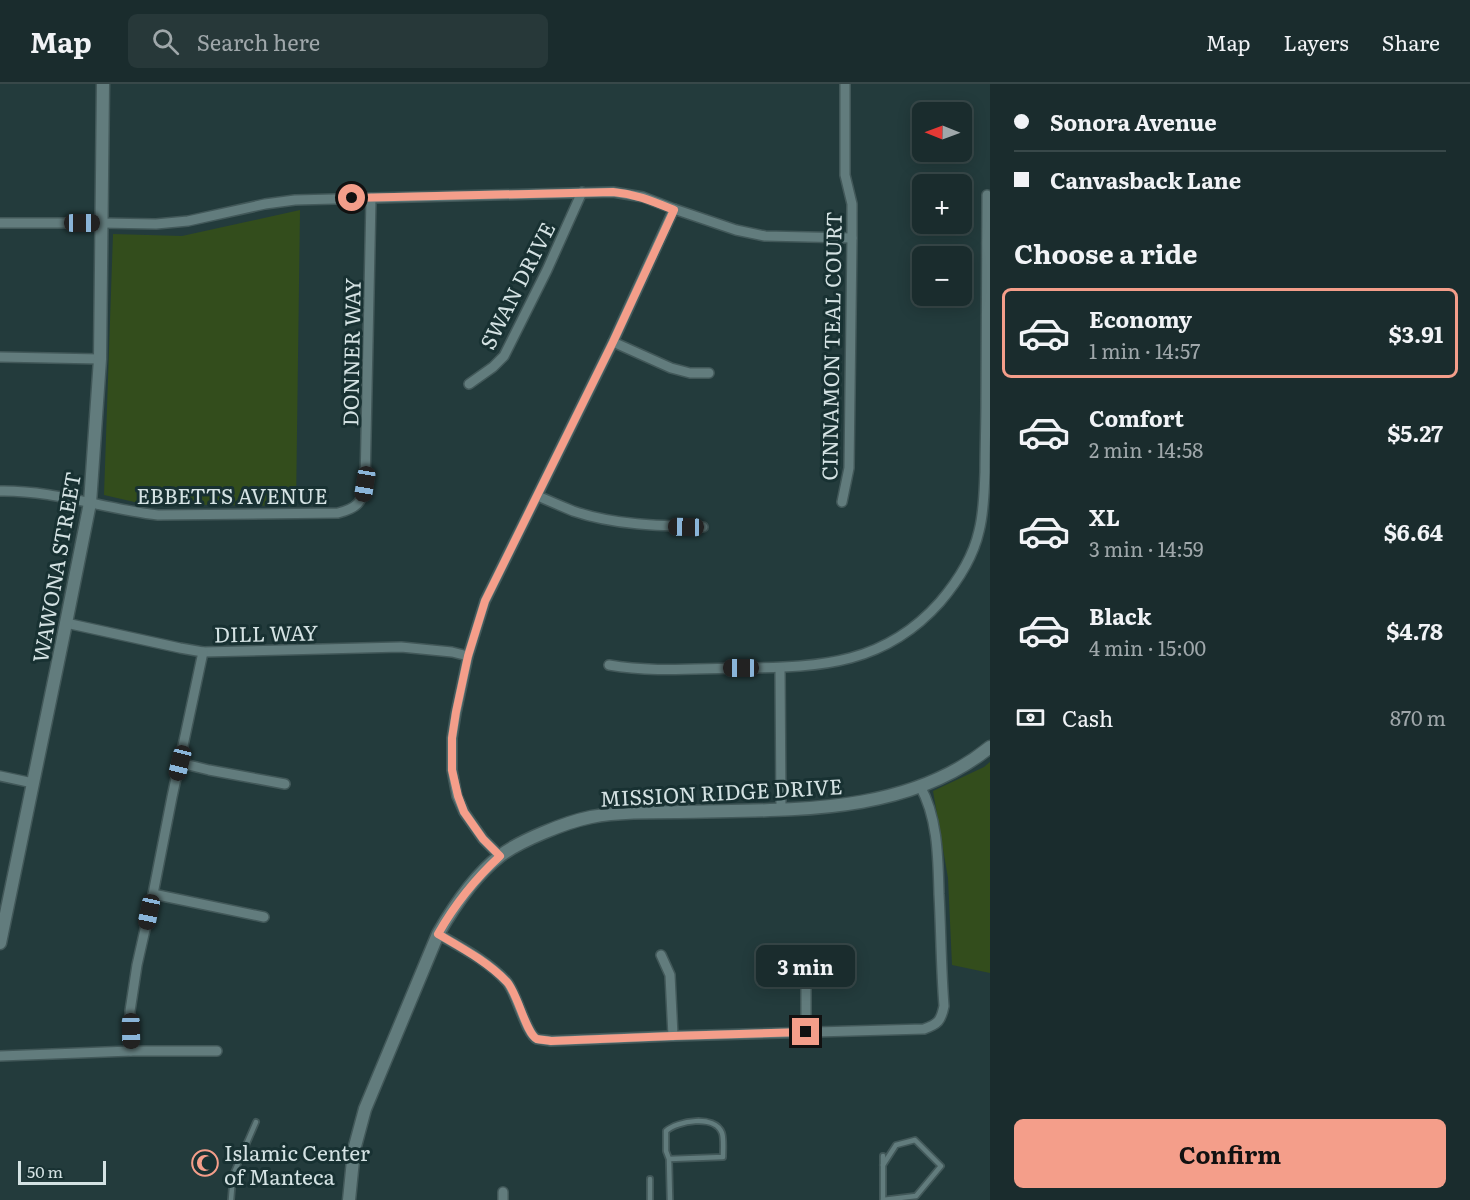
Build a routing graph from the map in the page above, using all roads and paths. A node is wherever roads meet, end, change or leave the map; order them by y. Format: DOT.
graph roads {
  1 [pos="103,84"];
  2 [pos="845,84"];
  3 [pos="582,192"];
  4 [pos="987,195"];
  5 [pos="371,198"];
  6 [pos="674,210"];
  7 [pos="0,223"];
  8 [pos="102,223"];
  9 [pos="852,238"];
  10 [pos="613,342"];
  11 [pos="0,357"];
  12 [pos="100,359"];
  13 [pos="709,373"];
  14 [pos="469,384"];
  15 [pos="988,420"];
  16 [pos="0,492"];
  17 [pos="538,496"];
  18 [pos="842,502"];
  19 [pos="90,503"];
  20 [pos="357,505"];
  21 [pos="703,527"];
  22 [pos="66,624"];
  23 [pos="203,652"];
  24 [pos="468,656"];
  25 [pos="609,665"];
  26 [pos="780,668"];
  27 [pos="990,747"];
  28 [pos="180,763"];
  29 [pos="0,776"];
  30 [pos="33,783"];
  31 [pos="285,784"];
  32 [pos="920,786"];
  33 [pos="781,809"];
  34 [pos="500,856"];
  35 [pos="153,894"];
  36 [pos="264,917"];
  37 [pos="1,926"];
  38 [pos="438,934"];
  39 [pos="0,943"];
  40 [pos="806,952"];
  41 [pos="662,955"];
  42 [pos="806,1032"];
  43 [pos="673,1036"];
  44 [pos="131,1051"];
  45 [pos="217,1052"];
  46 [pos="0,1056"];
  47 [pos="256,1122"];
  48 [pos="883,1156"];
  49 [pos="669,1159"];
  50 [pos="883,1165"];
  51 [pos="650,1179"];
  52 [pos="351,1197"];
  53 [pos="231,1200"];
  54 [pos="650,1200"];
  55 [pos="670,1200"];
  56 [pos="883,1200"];
  1 -- 8 [label="street, WAWONA STREET"];
  2 -- 9 [label="street, CINNAMON TEAL COURT"];
  3 -- 5 [label="street"];
  3 -- 6 [label="street"];
  3 -- 14 [label="street, SWAN DRIVE"];
  4 -- 15 [label="street"];
  5 -- 8 [label="street"];
  5 -- 20 [label="street, DONNER WAY"];
  6 -- 9 [label="street"];
  6 -- 10 [label="street"];
  7 -- 8 [label="street"];
  8 -- 12 [label="street, WAWONA STREET"];
  9 -- 18 [label="street, CINNAMON TEAL COURT"];
  10 -- 13 [label="street"];
  10 -- 17 [label="street"];
  11 -- 12 [label="street"];
  12 -- 19 [label="street, WAWONA STREET"];
  15 -- 26 [label="street"];
  16 -- 19 [label="street, EBBETTS AVENUE"];
  17 -- 21 [label="street"];
  17 -- 24 [label="street"];
  19 -- 20 [label="street, EBBETTS AVENUE"];
  19 -- 22 [label="street, WAWONA STREET"];
  22 -- 23 [label="street, DILL WAY"];
  22 -- 30 [label="street, WAWONA STREET"];
  23 -- 24 [label="street, DILL WAY"];
  23 -- 28 [label="street"];
  24 -- 34 [label="street"];
  25 -- 26 [label="street"];
  26 -- 33 [label="street"];
  27 -- 32 [label="street, MISSION RIDGE DRIVE"];
  28 -- 31 [label="street"];
  28 -- 35 [label="street"];
  29 -- 30 [label="street"];
  30 -- 37 [label="street, WAWONA STREET"];
  32 -- 33 [label="street, MISSION RIDGE DRIVE"];
  32 -- 42 [label="street"];
  33 -- 34 [label="street, MISSION RIDGE DRIVE"];
  34 -- 38 [label="street, MISSION RIDGE DRIVE"];
  35 -- 36 [label="street"];
  35 -- 44 [label="street"];
  37 -- 39 [label="street, WAWONA STREET"];
  38 -- 43 [label="street"];
  38 -- 52 [label="street, MISSION RIDGE DRIVE"];
  40 -- 42 [label="street"];
  41 -- 43 [label="street"];
  42 -- 43 [label="street"];
  44 -- 45 [label="street"];
  44 -- 46 [label="street"];
  47 -- 53 [label="lane"];
  48 -- 50 [label="lane"];
  49 -- 49 [label="lane"];
  49 -- 55 [label="lane"];
  50 -- 56 [label="lane"];
  50 -- 56 [label="lane"];
  51 -- 54 [label="lane"];
}
